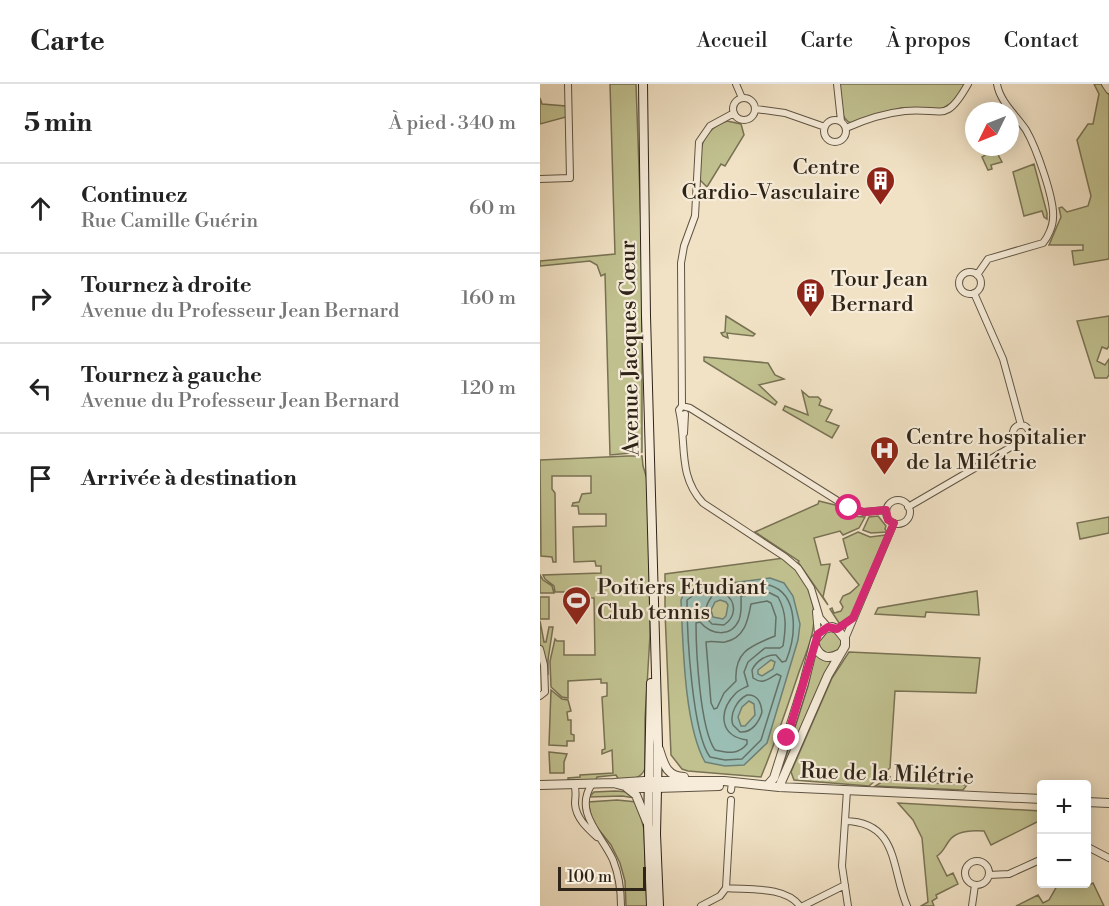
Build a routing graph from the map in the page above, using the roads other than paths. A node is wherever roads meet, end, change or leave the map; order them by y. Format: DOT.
graph roads {
  1 [pos="568,84"];
  2 [pos="642,84"];
  3 [pos="736,84"];
  4 [pos="837,84"];
  5 [pos="968,84"];
  6 [pos="997,84"];
  7 [pos="1105,84"];
  8 [pos="1109,90"];
  9 [pos="742,98"];
  10 [pos="756,109"];
  11 [pos="734,113"];
  12 [pos="841,121"];
  13 [pos="825,127"];
  14 [pos="846,128"];
  15 [pos="540,179"];
  16 [pos="977,275"];
  17 [pos="974,293"];
  18 [pos="684,410"];
  19 [pos="1021,425"];
  20 [pos="1016,440"];
  21 [pos="908,507"];
  22 [pos="886,510"];
  23 [pos="894,523"];
  24 [pos="653,596"];
  25 [pos="815,602"];
  26 [pos="853,618"];
  27 [pos="828,627"];
  28 [pos="837,629"];
  29 [pos="818,634"];
  30 [pos="845,639"];
  31 [pos="815,645"];
  32 [pos="540,649"];
  33 [pos="839,654"];
  34 [pos="540,696"];
  35 [pos="787,738"];
  36 [pos="658,744"];
  37 [pos="706,781"];
  38 [pos="614,783"];
  39 [pos="574,784"];
  40 [pos="592,784"];
  41 [pos="653,784"];
  42 [pos="540,785"];
  43 [pos="731,786"];
  44 [pos="767,786"];
  45 [pos="624,787"];
  46 [pos="779,787"];
  47 [pos="847,790"];
  48 [pos="1037,799"];
  49 [pos="731,800"];
  50 [pos="1091,801"];
  51 [pos="1109,803"];
  52 [pos="845,821"];
  53 [pos="648,824"];
  54 [pos="606,846"];
  55 [pos="1091,849"];
  56 [pos="1109,858"];
  57 [pos="1037,861"];
  58 [pos="989,875"];
  59 [pos="845,885"];
  60 [pos="975,885"];
  61 [pos="726,888"];
  62 [pos="621,906"];
  63 [pos="651,906"];
  64 [pos="658,906"];
  65 [pos="701,906"];
  66 [pos="802,906"];
  67 [pos="848,906"];
  68 [pos="907,906"];
  69 [pos="972,906"];
  1 -- 15 [label="street"];
  2 -- 24 [label="main road, Avenue Jacques Cœur"];
  3 -- 9 [label="street"];
  4 -- 12 [label="street"];
  5 -- 14 [label="street"];
  6 -- 16 [label="street"];
  7 -- 8 [label="street"];
  9 -- 10 [label="street"];
  9 -- 11 [label="street"];
  10 -- 11 [label="street"];
  10 -- 13 [label="street"];
  11 -- 18 [label="street"];
  12 -- 13 [label="street"];
  12 -- 14 [label="street"];
  13 -- 14 [label="street"];
  16 -- 17 [label="street"];
  16 -- 17 [label="street"];
  17 -- 19 [label="street"];
  18 -- 22 [label="street"];
  18 -- 25 [label="street"];
  19 -- 20 [label="street"];
  19 -- 20 [label="street"];
  20 -- 21 [label="street"];
  21 -- 22 [label="street"];
  21 -- 23 [label="street"];
  22 -- 23 [label="street"];
  23 -- 26 [label="street"];
  24 -- 36 [label="main road, Avenue Jacques Cœur"];
  24 -- 41 [label="main road, Avenue Jacques Cœur"];
  25 -- 27 [label="street"];
  25 -- 29 [label="street"];
  26 -- 28 [label="street"];
  26 -- 30 [label="street"];
  27 -- 28 [label="street"];
  27 -- 29 [label="street"];
  28 -- 30 [label="street"];
  29 -- 31 [label="street"];
  30 -- 33 [label="street"];
  31 -- 33 [label="street"];
  31 -- 35 [label="street"];
  32 -- 34 [label="street"];
  33 -- 46 [label="street"];
  35 -- 44 [label="street"];
  35 -- 46 [label="street"];
  36 -- 37 [label="street"];
  36 -- 41 [label="main road, Avenue Jacques Cœur"];
  37 -- 41 [label="street, Rue de la Milétrie"];
  37 -- 43 [label="street, Rue de la Milétrie"];
  38 -- 40 [label="street"];
  38 -- 41 [label="street"];
  38 -- 45 [label="street"];
  39 -- 40 [label="street"];
  39 -- 42 [label="street"];
  39 -- 54 [label="street"];
  40 -- 54 [label="street"];
  41 -- 43 [label="street, Rue de la Milétrie"];
  41 -- 45 [label="street"];
  41 -- 53 [label="main road, Avenue Jacques Cœur"];
  41 -- 64 [label="main road, Avenue Jacques Cœur"];
  43 -- 44 [label="street, Rue de la Milétrie"];
  44 -- 46 [label="street, Rue de la Milétrie"];
  45 -- 53 [label="street"];
  46 -- 47 [label="street, Rue de la Milétrie"];
  47 -- 48 [label="street, Rue de la Milétrie"];
  47 -- 52 [label="street"];
  49 -- 61 [label="street"];
  50 -- 51 [label="street"];
  52 -- 59 [label="street"];
  52 -- 68 [label="street"];
  53 -- 63 [label="main road, Avenue Jacques Cœur"];
  54 -- 62 [label="street"];
  55 -- 56 [label="street"];
  57 -- 58 [label="street"];
  58 -- 60 [label="street"];
  58 -- 60 [label="street"];
  59 -- 66 [label="street"];
  59 -- 67 [label="street"];
  60 -- 69 [label="street"];
  61 -- 65 [label="street"];
  61 -- 66 [label="street"];
}
